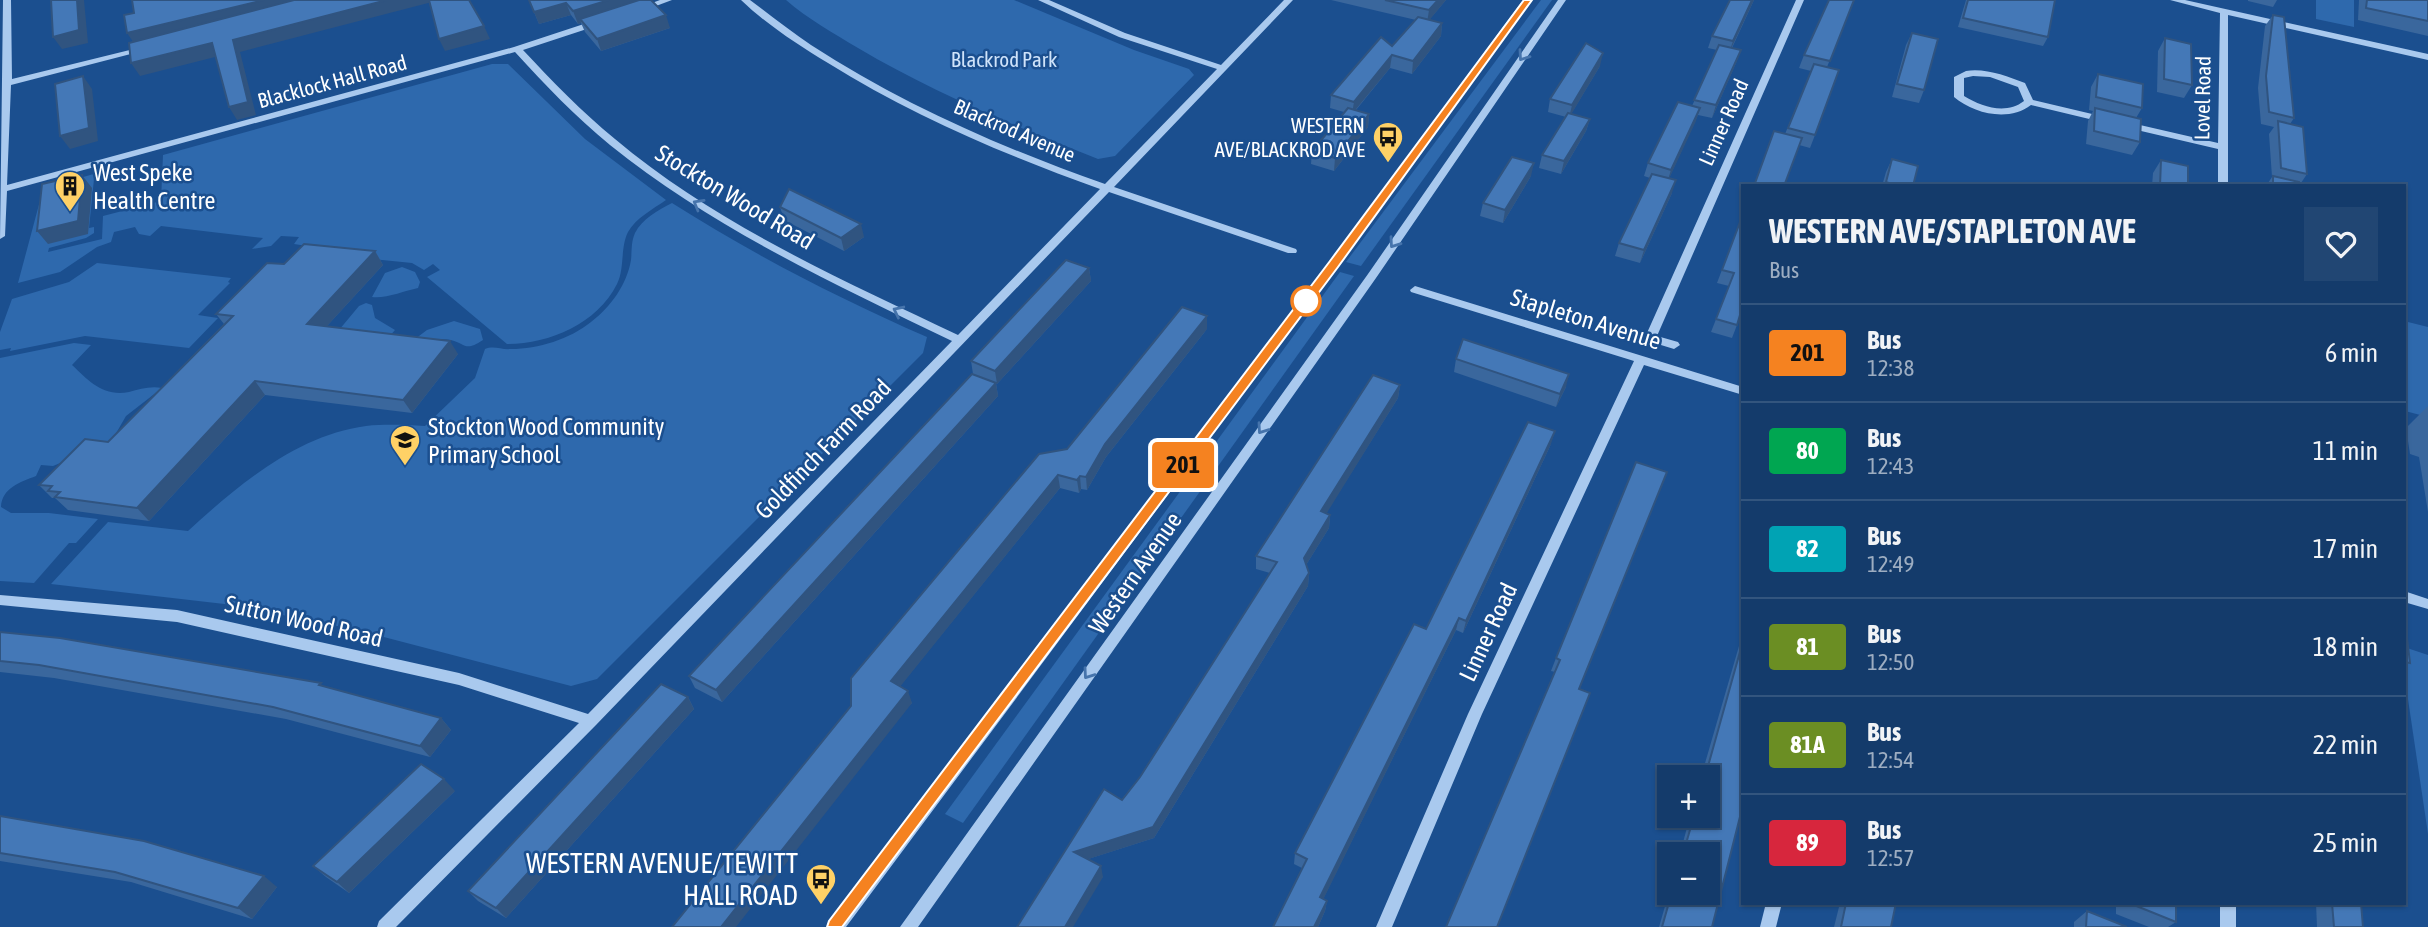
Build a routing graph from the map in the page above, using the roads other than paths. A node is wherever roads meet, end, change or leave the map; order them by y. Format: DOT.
graph roads {
  1 [pos="7,0"];
  2 [pos="668,0"];
  3 [pos="745,0"];
  4 [pos="1042,0"];
  5 [pos="1289,0"];
  6 [pos="1527,0"];
  7 [pos="1562,0"];
  8 [pos="1800,0"];
  9 [pos="2174,0"];
  10 [pos="2224,11"];
  11 [pos="630,12"];
  12 [pos="605,20"];
  13 [pos="163,45"];
  14 [pos="517,49"];
  15 [pos="2428,57"];
  16 [pos="1223,68"];
  17 [pos="7,83"];
  18 [pos="2029,102"];
  19 [pos="3,127"];
  20 [pos="2222,147"];
  21 [pos="2223,184"];
  22 [pos="3,189"];
  23 [pos="1110,189"];
  24 [pos="0,236"];
  25 [pos="1292,251"];
  26 [pos="1415,290"];
  27 [pos="1616,327"];
  28 [pos="1650,338"];
  29 [pos="960,340"];
  30 [pos="1674,345"];
  31 [pos="1640,359"];
  32 [pos="1741,390"];
  33 [pos="2406,597"];
  34 [pos="0,600"];
  35 [pos="2428,604"];
  36 [pos="591,721"];
  37 [pos="1774,905"];
  38 [pos="2228,905"];
  39 [pos="385,927"];
  40 [pos="836,927"];
  41 [pos="908,927"];
  42 [pos="1384,927"];
  43 [pos="1768,927"];
  44 [pos="2228,927"];
  1 -- 17 [label="street"];
  2 -- 11 [label="street"];
  3 -- 23 [label="street, Blackrod Avenue"];
  4 -- 16 [label="street"];
  5 -- 16 [label="street, Goldfinch Farm Road"];
  6 -- 40 [label="street, Western Avenue"];
  7 -- 41 [label="street, Western Avenue, one-way"];
  8 -- 28 [label="street, Linner Road"];
  9 -- 10 [label="street"];
  10 -- 15 [label="street"];
  10 -- 20 [label="street, Lovel Road"];
  12 -- 14 [label="street, Blacklock Hall Road"];
  13 -- 17 [label="street"];
  14 -- 22 [label="street, Blacklock Hall Road"];
  29 -- 14 [label="street, Stockton Wood Road, one-way"];
  16 -- 23 [label="street, Goldfinch Farm Road"];
  17 -- 19 [label="street"];
  18 -- 18 [label="street"];
  18 -- 20 [label="street"];
  19 -- 22 [label="street"];
  20 -- 21 [label="street, Lovel Road"];
  22 -- 24 [label="street"];
  23 -- 25 [label="street, Blackrod Avenue"];
  23 -- 29 [label="street, Goldfinch Farm Road"];
  26 -- 31 [label="street, Stapleton Avenue"];
  27 -- 28 [label="street"];
  28 -- 30 [label="street"];
  29 -- 36 [label="street, Goldfinch Farm Road"];
  31 -- 32 [label="street, Stapleton Avenue"];
  31 -- 42 [label="street, Linner Road"];
  33 -- 35 [label="street"];
  34 -- 36 [label="street, Sutton Wood Road"];
  36 -- 39 [label="street, Goldfinch Farm Road"];
  37 -- 43 [label="street"];
  38 -- 44 [label="street"];
}
